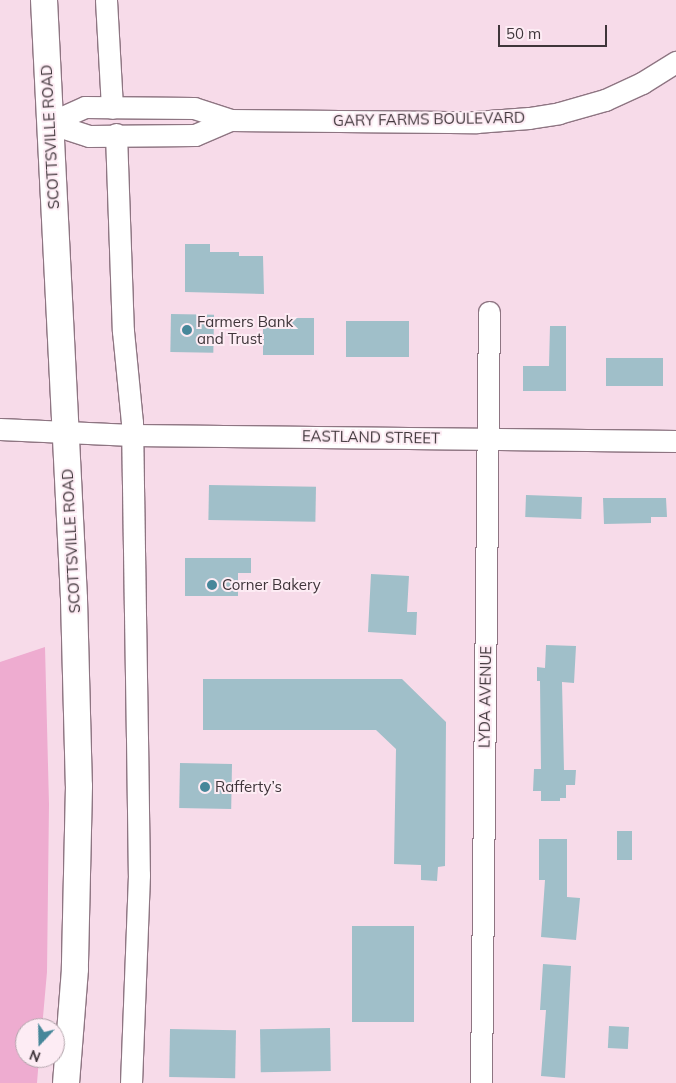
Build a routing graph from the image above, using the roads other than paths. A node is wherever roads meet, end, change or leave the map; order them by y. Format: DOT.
graph roads {
  1 [pos="44,0"];
  2 [pos="106,0"];
  3 [pos="676,62"];
  4 [pos="112,108"];
  5 [pos="230,120"];
  6 [pos="49,123"];
  7 [pos="116,134"];
  8 [pos="489,312"];
  9 [pos="0,429"];
  10 [pos="65,434"];
  11 [pos="132,435"];
  12 [pos="488,438"];
  13 [pos="676,441"];
  14 [pos="66,1083"];
  15 [pos="131,1083"];
  16 [pos="481,1083"];
  1 -- 6 [label="main road, SCOTTSVILLE ROAD"];
  2 -- 4 [label="street"];
  3 -- 5 [label="street, GARY FARMS BOULEVARD"];
  4 -- 5 [label="street, GARY FARMS BOULEVARD"];
  4 -- 6 [label="street, GARY FARMS BOULEVARD"];
  5 -- 7 [label="street, GARY FARMS BOULEVARD"];
  6 -- 7 [label="street, GARY FARMS BOULEVARD"];
  6 -- 10 [label="main road, SCOTTSVILLE ROAD"];
  7 -- 11 [label="street"];
  8 -- 12 [label="street, LYDA AVENUE"];
  9 -- 10 [label="street, EASTLAND STREET"];
  10 -- 11 [label="street, EASTLAND STREET"];
  10 -- 14 [label="main road, SCOTTSVILLE ROAD"];
  11 -- 12 [label="street, EASTLAND STREET"];
  11 -- 15 [label="street"];
  12 -- 13 [label="street, EASTLAND STREET"];
  12 -- 16 [label="street, LYDA AVENUE"];
}
